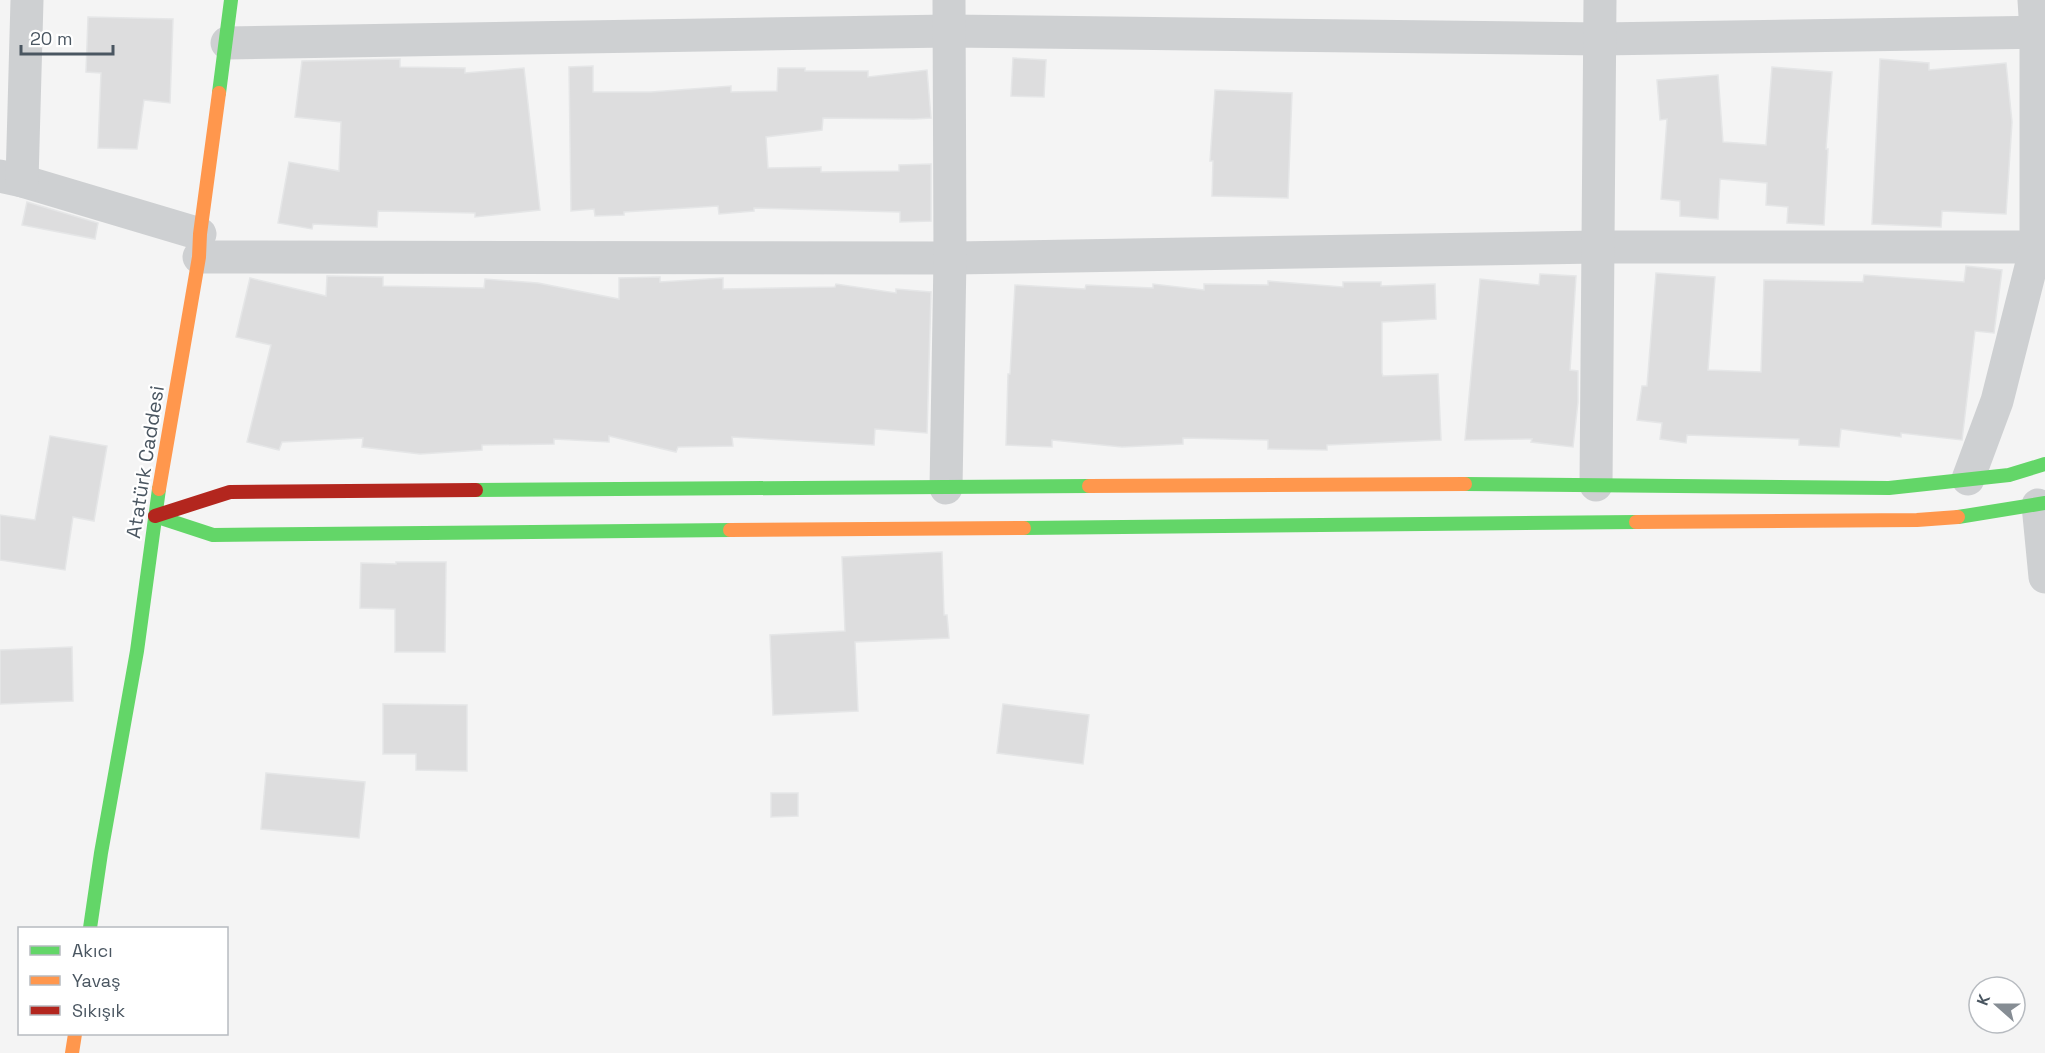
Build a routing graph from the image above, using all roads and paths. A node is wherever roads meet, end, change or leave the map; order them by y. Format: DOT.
graph roads {
  1 [pos="27,0"];
  2 [pos="231,0"];
  3 [pos="1600,0"];
  4 [pos="2034,0"];
  5 [pos="948,15"];
  6 [pos="2040,32"];
  7 [pos="1600,39"];
  8 [pos="227,43"];
  9 [pos="11,178"];
  10 [pos="200,245"];
  11 [pos="2036,247"];
  12 [pos="1597,248"];
  13 [pos="950,258"];
  14 [pos="2045,464"];
  15 [pos="1968,479"];
  16 [pos="1596,485"];
  17 [pos="946,488"];
  18 [pos="2041,504"];
  19 [pos="155,516"];
  20 [pos="2045,577"];
  21 [pos="90,927"];
  22 [pos="75,1035"];
  23 [pos="72,1053"];
  1 -- 9 [label="street"];
  2 -- 8 [label="street, Atatürk Caddesi"];
  3 -- 7 [label="street"];
  4 -- 6 [label="street"];
  5 -- 7 [label="street"];
  5 -- 8 [label="street"];
  5 -- 13 [label="street"];
  6 -- 7 [label="street"];
  6 -- 11 [label="street"];
  7 -- 12 [label="street"];
  8 -- 10 [label="street, Atatürk Caddesi"];
  9 -- 10 [label="street"];
  10 -- 13 [label="street"];
  10 -- 19 [label="street, Atatürk Caddesi"];
  11 -- 12 [label="street"];
  11 -- 15 [label="street"];
  12 -- 13 [label="street"];
  12 -- 16 [label="street"];
  13 -- 17 [label="street"];
  14 -- 15 [label="street"];
  15 -- 16 [label="street"];
  16 -- 17 [label="street"];
  17 -- 19 [label="street"];
  18 -- 19 [label="street"];
  18 -- 20 [label="street"];
  19 -- 21 [label="street, Atatürk Caddesi"];
  22 -- 23 [label="street"];
}
